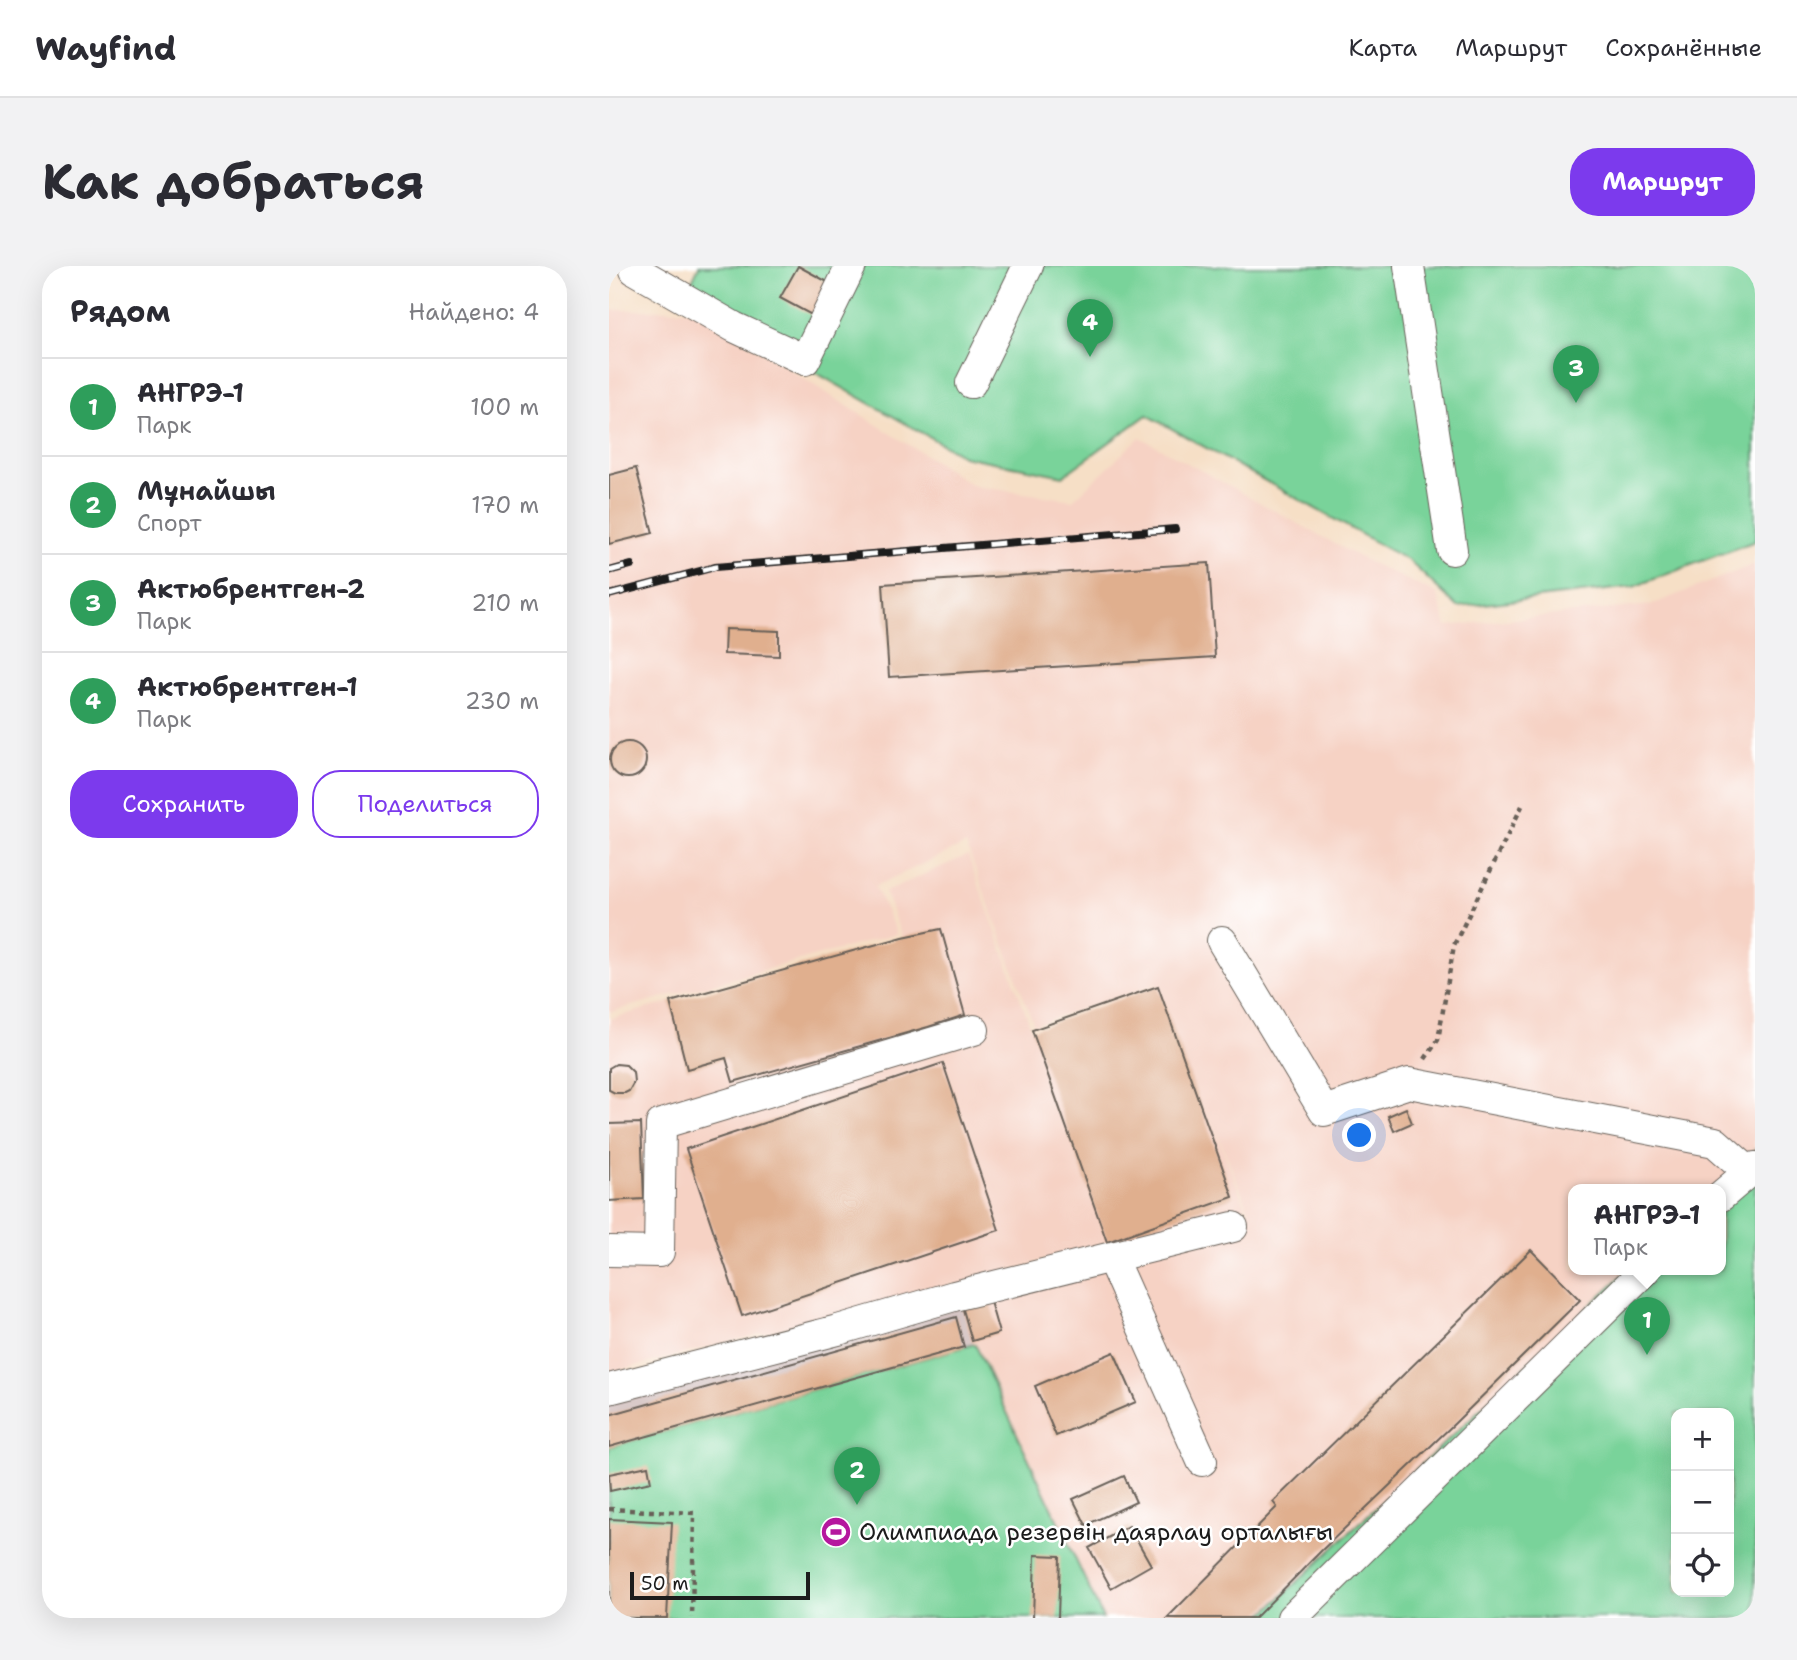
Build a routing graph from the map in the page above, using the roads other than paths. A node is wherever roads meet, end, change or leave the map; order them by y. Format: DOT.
graph roads {
  1 [pos="851,266"];
  2 [pos="1028,266"];
  3 [pos="1409,266"];
  4 [pos="635,270"];
  5 [pos="971,383"];
  6 [pos="1453,550"];
  7 [pos="1223,942"];
  8 [pos="974,1030"];
  9 [pos="1751,1178"];
  10 [pos="1726,1193"];
  11 [pos="1233,1227"];
  12 [pos="609,1251"];
  13 [pos="1111,1257"];
  14 [pos="1640,1275"];
  15 [pos="609,1389"];
  16 [pos="1202,1461"];
  17 [pos="1292,1618"];
  1 -- 4 [label="lane"];
  2 -- 5 [label="lane"];
  3 -- 6 [label="lane"];
  7 -- 9 [label="lane"];
  8 -- 12 [label="lane"];
  9 -- 10 [label="lane"];
  11 -- 13 [label="lane"];
  13 -- 15 [label="lane"];
  13 -- 16 [label="lane"];
  14 -- 17 [label="lane"];
}
